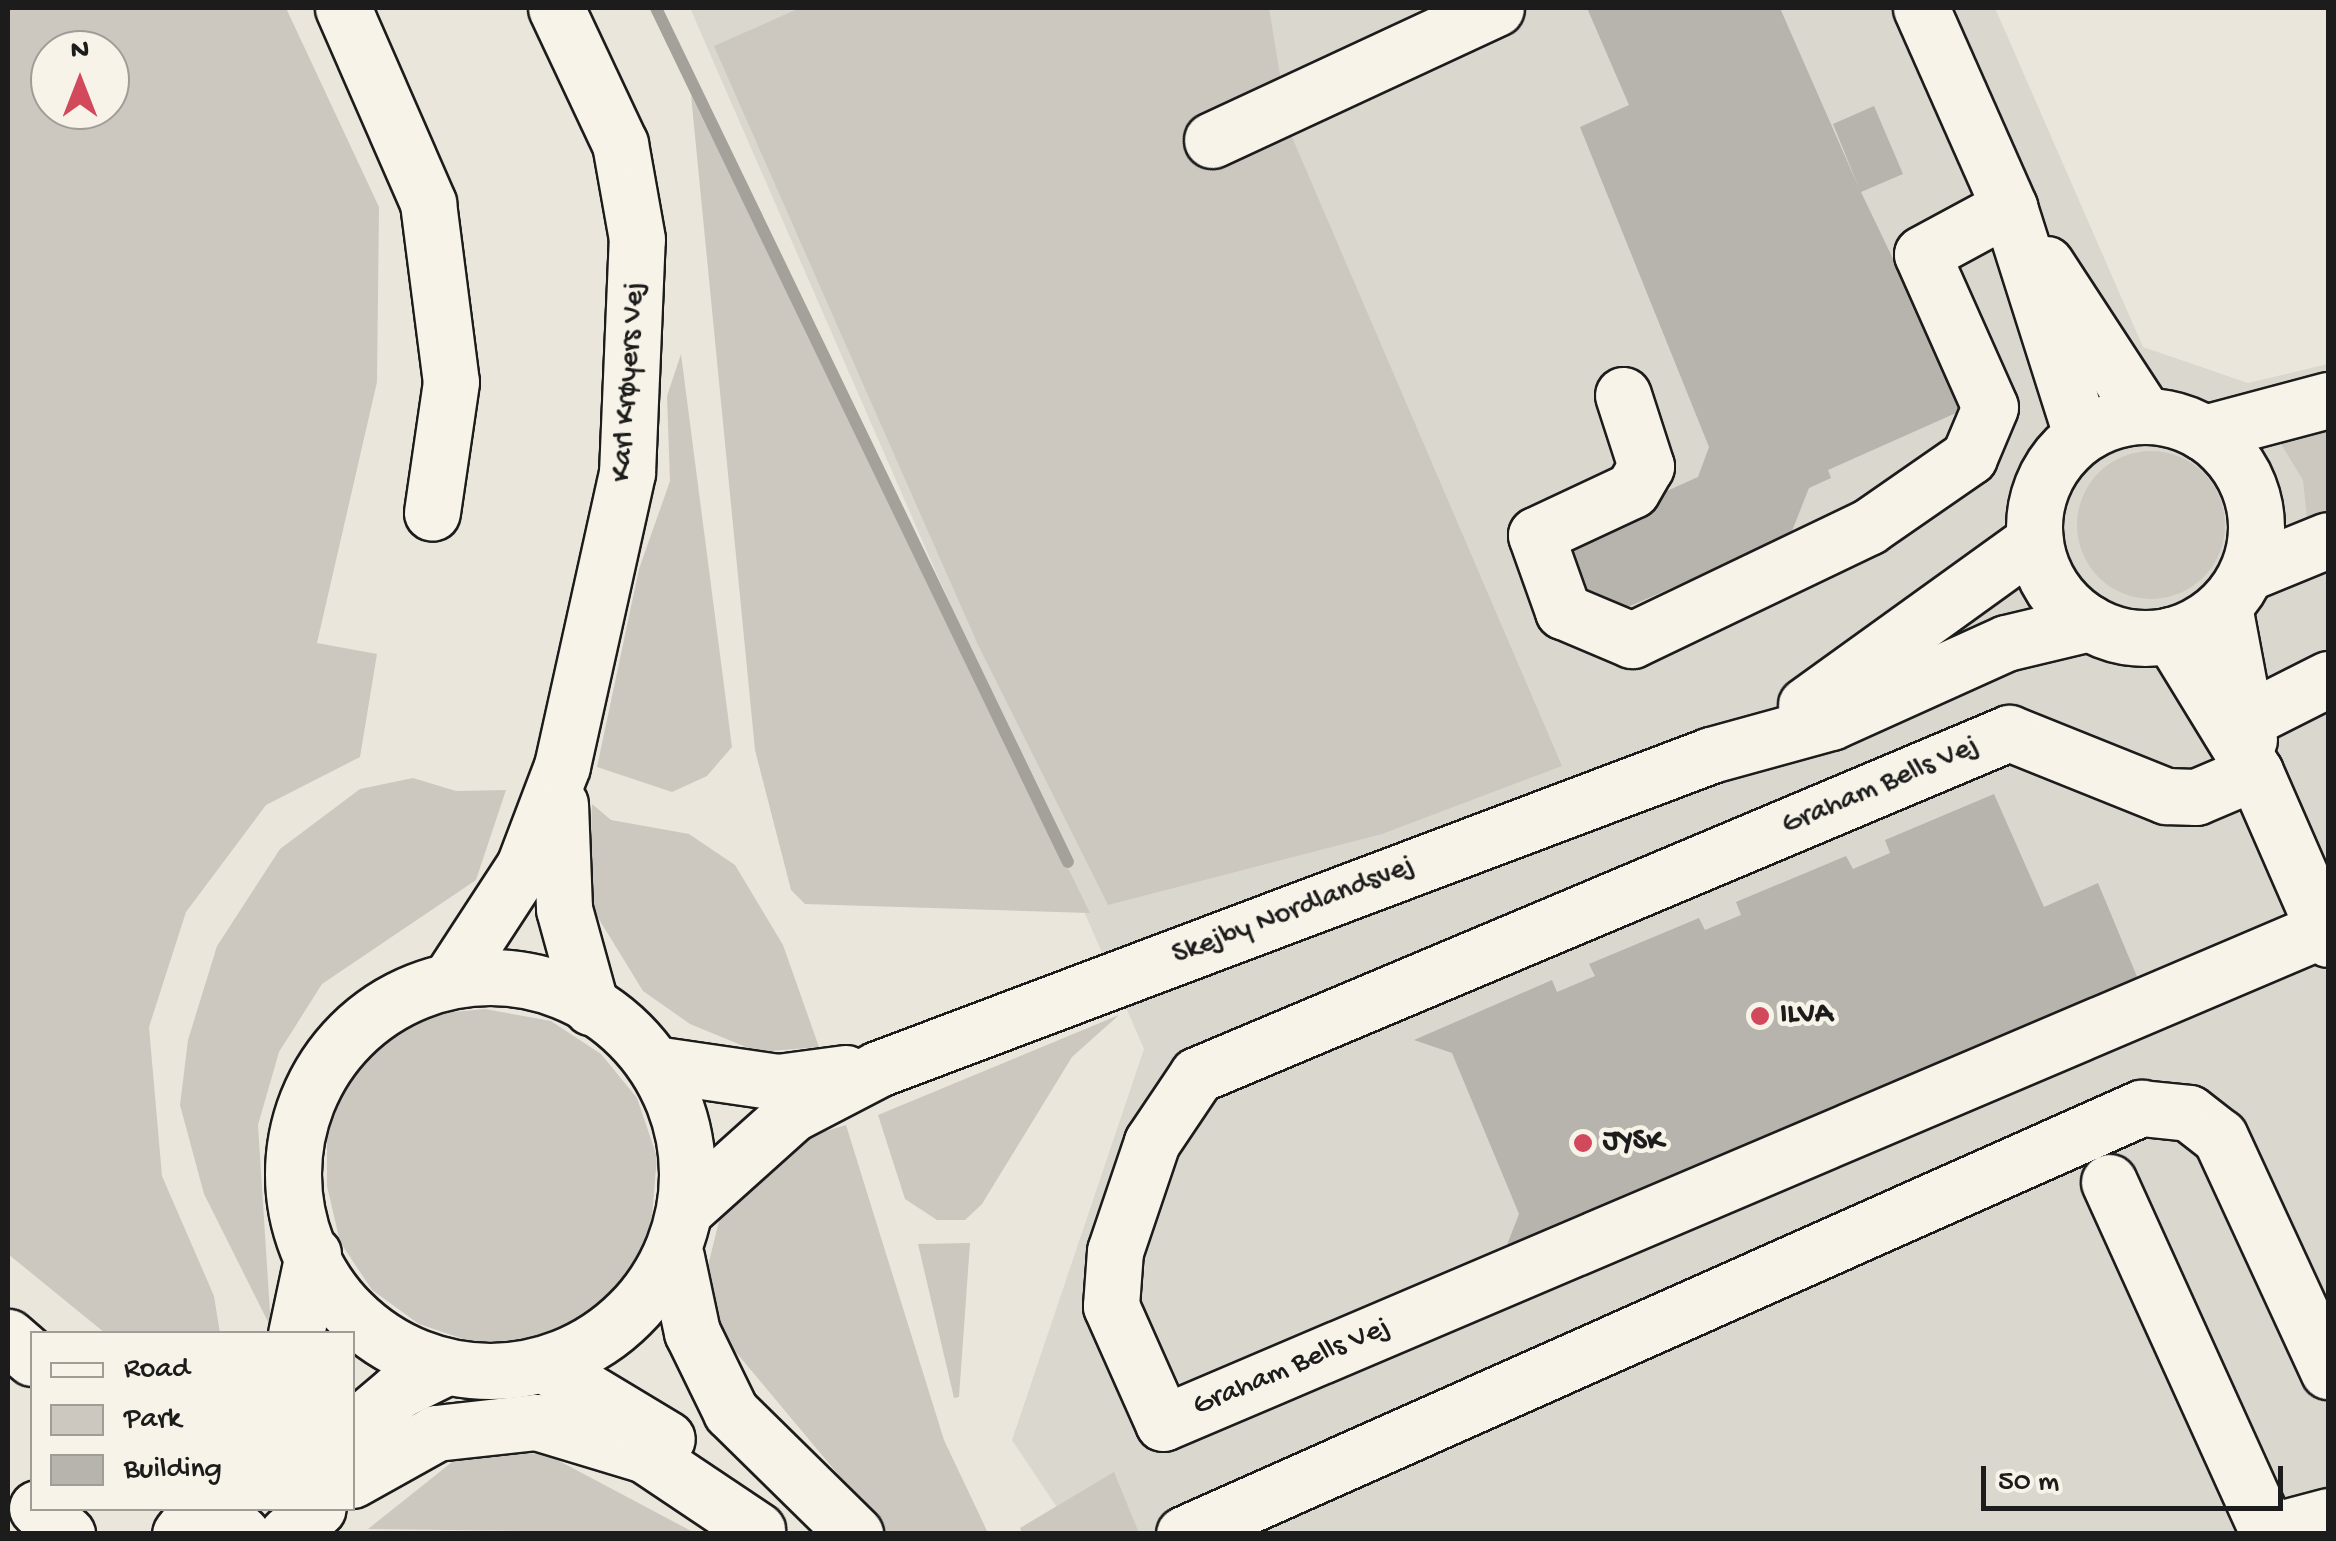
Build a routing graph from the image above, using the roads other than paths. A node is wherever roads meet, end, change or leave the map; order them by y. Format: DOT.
graph roads {
  1 [pos="343,8"];
  2 [pos="556,8"];
  3 [pos="1496,8"];
  4 [pos="1921,8"];
  5 [pos="1212,140"];
  6 [pos="2009,208"];
  7 [pos="1623,394"];
  8 [pos="2328,400"];
  9 [pos="2143,414"];
  10 [pos="2204,433"];
  11 [pos="2081,434"];
  12 [pos="432,513"];
  13 [pos="2035,540"];
  14 [pos="2328,540"];
  15 [pos="2235,590"];
  16 [pos="2090,624"];
  17 [pos="2171,636"];
  18 [pos="2328,679"];
  19 [pos="2243,741"];
  20 [pos="1711,755"];
  21 [pos="562,766"];
  22 [pos="2326,934"];
  23 [pos="451,978"];
  24 [pos="591,1007"];
  25 [pos="654,1064"];
  26 [pos="878,1069"];
  27 [pos="2109,1182"];
  28 [pos="681,1234"];
  29 [pos="313,1254"];
  30 [pos="297,1331"];
  31 [pos="8,1337"];
  32 [pos="30,1356"];
  33 [pos="546,1366"];
  34 [pos="446,1367"];
  35 [pos="2328,1371"];
  36 [pos="355,1427"];
  37 [pos="355,1478"];
  38 [pos="8,1484"];
  39 [pos="30,1502"];
  40 [pos="41,1511"];
  41 [pos="198,1511"];
  42 [pos="216,1511"];
  43 [pos="287,1511"];
  44 [pos="314,1511"];
  45 [pos="2328,1516"];
  46 [pos="759,1532"];
  47 [pos="2268,1533"];
  48 [pos="66,1534"];
  49 [pos="180,1534"];
  50 [pos="242,1534"];
  51 [pos="270,1534"];
  52 [pos="287,1534"];
  53 [pos="855,1534"];
  54 [pos="1184,1534"];
  1 -- 12 [label="street"];
  2 -- 21 [label="street, Karl Krøyers Vej"];
  3 -- 5 [label="street"];
  4 -- 6 [label="street"];
  6 -- 7 [label="street"];
  6 -- 9 [label="street"];
  6 -- 11 [label="street"];
  8 -- 10 [label="street"];
  9 -- 10 [label="street"];
  9 -- 11 [label="street"];
  10 -- 15 [label="street"];
  11 -- 13 [label="street"];
  13 -- 16 [label="street"];
  13 -- 20 [label="street, Skejby Nordlandsvej"];
  14 -- 15 [label="street"];
  15 -- 17 [label="street"];
  15 -- 19 [label="street, Graham Bells Vej"];
  16 -- 17 [label="street"];
  16 -- 20 [label="street, Skejby Nordlandsvej"];
  17 -- 19 [label="street, Graham Bells Vej"];
  18 -- 19 [label="street"];
  19 -- 22 [label="street, Graham Bells Vej"];
  19 -- 22 [label="street, Graham Bells Vej"];
  20 -- 26 [label="street, Skejby Nordlandsvej"];
  21 -- 23 [label="street, Karl Krøyers Vej"];
  21 -- 24 [label="street, Karl Krøyers Vej"];
  23 -- 24 [label="street"];
  23 -- 29 [label="street"];
  24 -- 25 [label="street"];
  25 -- 26 [label="street, Skejby Nordlandsvej"];
  25 -- 28 [label="street"];
  26 -- 28 [label="street, Skejby Nordlandsvej"];
  27 -- 47 [label="street"];
  28 -- 33 [label="street, Skejby Nordlandsvej"];
  28 -- 53 [label="street"];
  29 -- 30 [label="street"];
  29 -- 34 [label="street"];
  31 -- 32 [label="street"];
  33 -- 34 [label="street"];
  33 -- 46 [label="street"];
  34 -- 36 [label="street"];
  35 -- 54 [label="street"];
  37 -- 46 [label="street"];
  38 -- 39 [label="street"];
  40 -- 48 [label="street"];
  41 -- 49 [label="street"];
  42 -- 50 [label="street"];
  43 -- 51 [label="street"];
  44 -- 52 [label="street"];
  45 -- 47 [label="street"];
}
